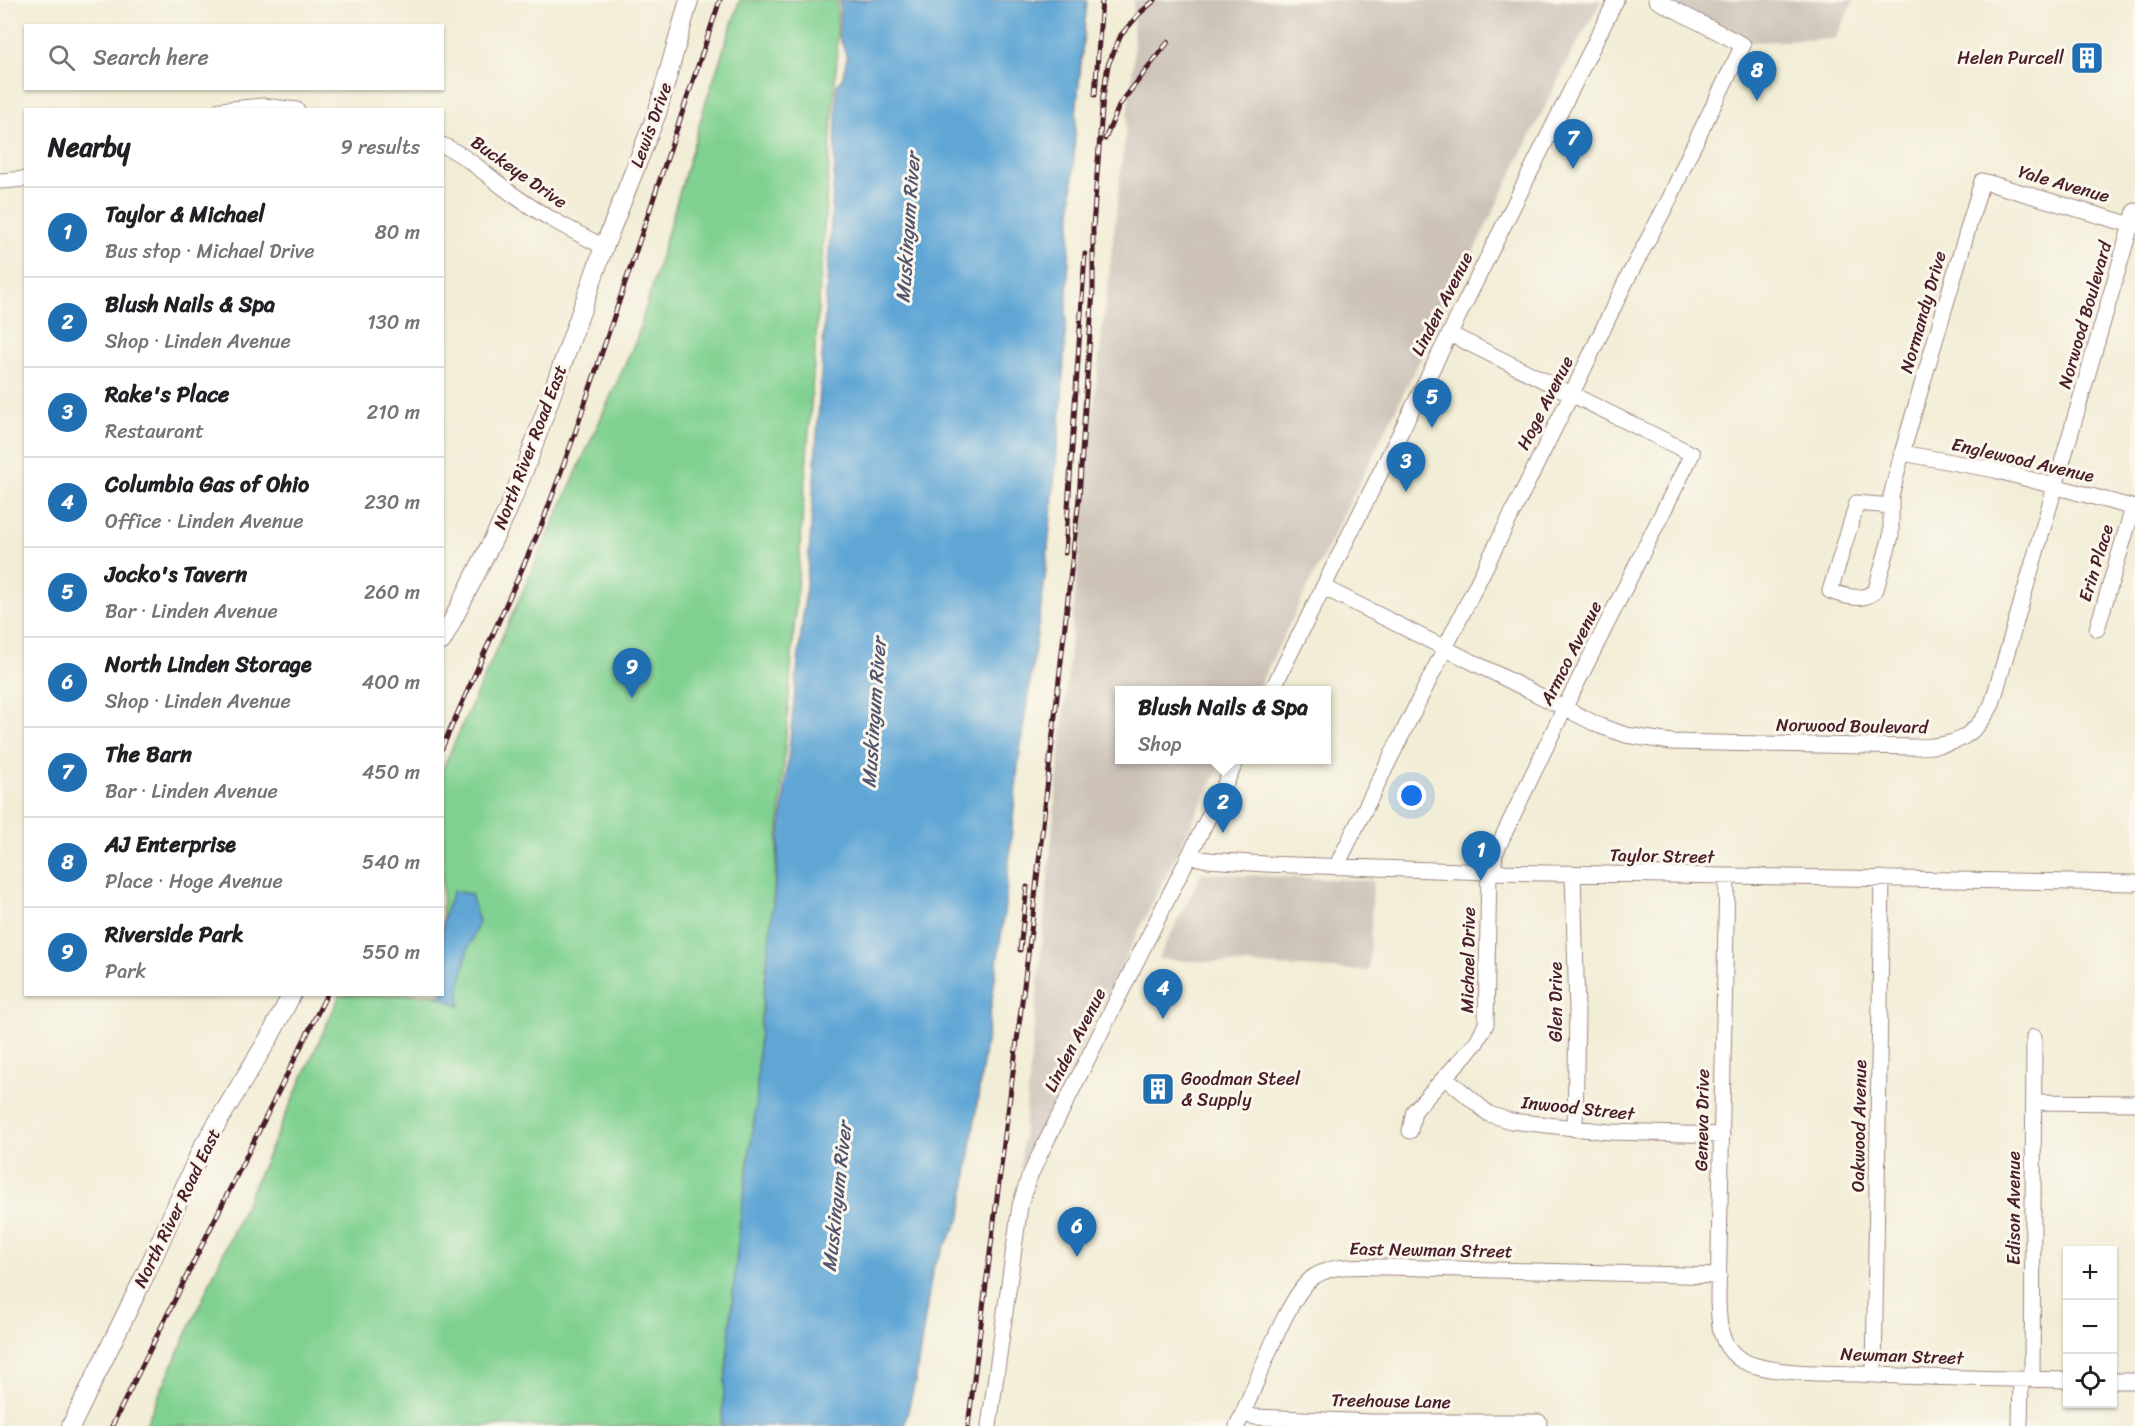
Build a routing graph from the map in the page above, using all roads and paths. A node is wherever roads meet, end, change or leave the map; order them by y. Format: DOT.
graph roads {
  1 [pos="689,0"];
  2 [pos="1616,0"];
  3 [pos="1656,0"];
  4 [pos="242,108"];
  5 [pos="280,108"];
  6 [pos="444,146"];
  7 [pos="24,179"];
  8 [pos="0,181"];
  9 [pos="1982,181"];
  10 [pos="2134,220"];
  11 [pos="604,247"];
  12 [pos="1450,334"];
  13 [pos="1572,394"];
  14 [pos="1902,453"];
  15 [pos="2055,486"];
  16 [pos="1891,506"];
  17 [pos="2134,508"];
  18 [pos="1323,587"];
  19 [pos="2097,629"];
  20 [pos="444,637"];
  21 [pos="1445,649"];
  22 [pos="1274,686"];
  23 [pos="1564,709"];
  24 [pos="1235,764"];
  25 [pos="1189,856"];
  26 [pos="1336,867"];
  27 [pos="1491,872"];
  28 [pos="1573,874"];
  29 [pos="1727,877"];
  30 [pos="1882,878"];
  31 [pos="2135,883"];
  32 [pos="291,996"];
  33 [pos="2034,1037"];
  34 [pos="1445,1077"];
  35 [pos="2035,1102"];
  36 [pos="2135,1102"];
  37 [pos="1575,1129"];
  38 [pos="1410,1131"];
  39 [pos="1722,1135"];
  40 [pos="1719,1276"];
  41 [pos="1738,1358"];
  42 [pos="1874,1375"];
  43 [pos="2026,1380"];
  44 [pos="2063,1380"];
  45 [pos="2117,1381"];
  46 [pos="2135,1381"];
  47 [pos="1240,1420"];
  48 [pos="1539,1422"];
  49 [pos="71,1426"];
  50 [pos="989,1426"];
  51 [pos="2020,1426"];
  1 -- 11 [label="main road, Lewis Drive"];
  2 -- 12 [label="street, Linden Avenue"];
  3 -- 13 [label="street, Hoge Avenue"];
  4 -- 5 [label="street"];
  6 -- 11 [label="street, Buckeye Drive"];
  7 -- 8 [label="street"];
  9 -- 10 [label="street, Yale Avenue"];
  9 -- 14 [label="street, Normandy Drive"];
  10 -- 15 [label="street, Norwood Boulevard"];
  11 -- 20 [label="main road, North River Road East"];
  12 -- 13 [label="street"];
  12 -- 18 [label="street, Linden Avenue"];
  13 -- 21 [label="street, Hoge Avenue"];
  13 -- 23 [label="street, Armco Avenue"];
  14 -- 15 [label="street, Englewood Avenue"];
  14 -- 16 [label="street, Normandy Drive"];
  15 -- 17 [label="street, Englewood Avenue"];
  15 -- 23 [label="street, Norwood Boulevard"];
  16 -- 16 [label="street, Normandy Drive"];
  17 -- 19 [label="street, Erin Place"];
  18 -- 21 [label="street, Norwood Boulevard"];
  18 -- 22 [label="street, Linden Avenue"];
  21 -- 23 [label="street, Norwood Boulevard"];
  21 -- 26 [label="street, Hoge Avenue"];
  23 -- 27 [label="street, Armco Avenue"];
  24 -- 25 [label="street, Linden Avenue"];
  25 -- 26 [label="street, Taylor Street"];
  25 -- 50 [label="street, Linden Avenue"];
  26 -- 27 [label="street, Taylor Street"];
  27 -- 28 [label="street, Taylor Street"];
  27 -- 34 [label="street, Michael Drive"];
  28 -- 29 [label="street, Taylor Street"];
  28 -- 37 [label="street, Glen Drive"];
  29 -- 30 [label="street, Taylor Street"];
  29 -- 39 [label="street, Geneva Drive"];
  30 -- 31 [label="street, Taylor Street"];
  30 -- 42 [label="street, Oakwood Avenue"];
  32 -- 49 [label="main road, North River Road East"];
  33 -- 35 [label="street, Edison Avenue"];
  34 -- 37 [label="street, Inwood Street"];
  34 -- 38 [label="street, Michael Drive"];
  35 -- 36 [label="street"];
  35 -- 43 [label="street, Edison Avenue"];
  37 -- 39 [label="street, Inwood Street"];
  39 -- 40 [label="street, Geneva Drive"];
  40 -- 41 [label="street, Geneva Drive"];
  40 -- 47 [label="street, East Newman Street"];
  41 -- 42 [label="street, Newman Street"];
  42 -- 43 [label="street, Newman Street"];
  43 -- 44 [label="street, Newman Street"];
  43 -- 51 [label="street, Edison Avenue"];
  45 -- 46 [label="street"];
  47 -- 48 [label="street, Treehouse Lane"];
}
